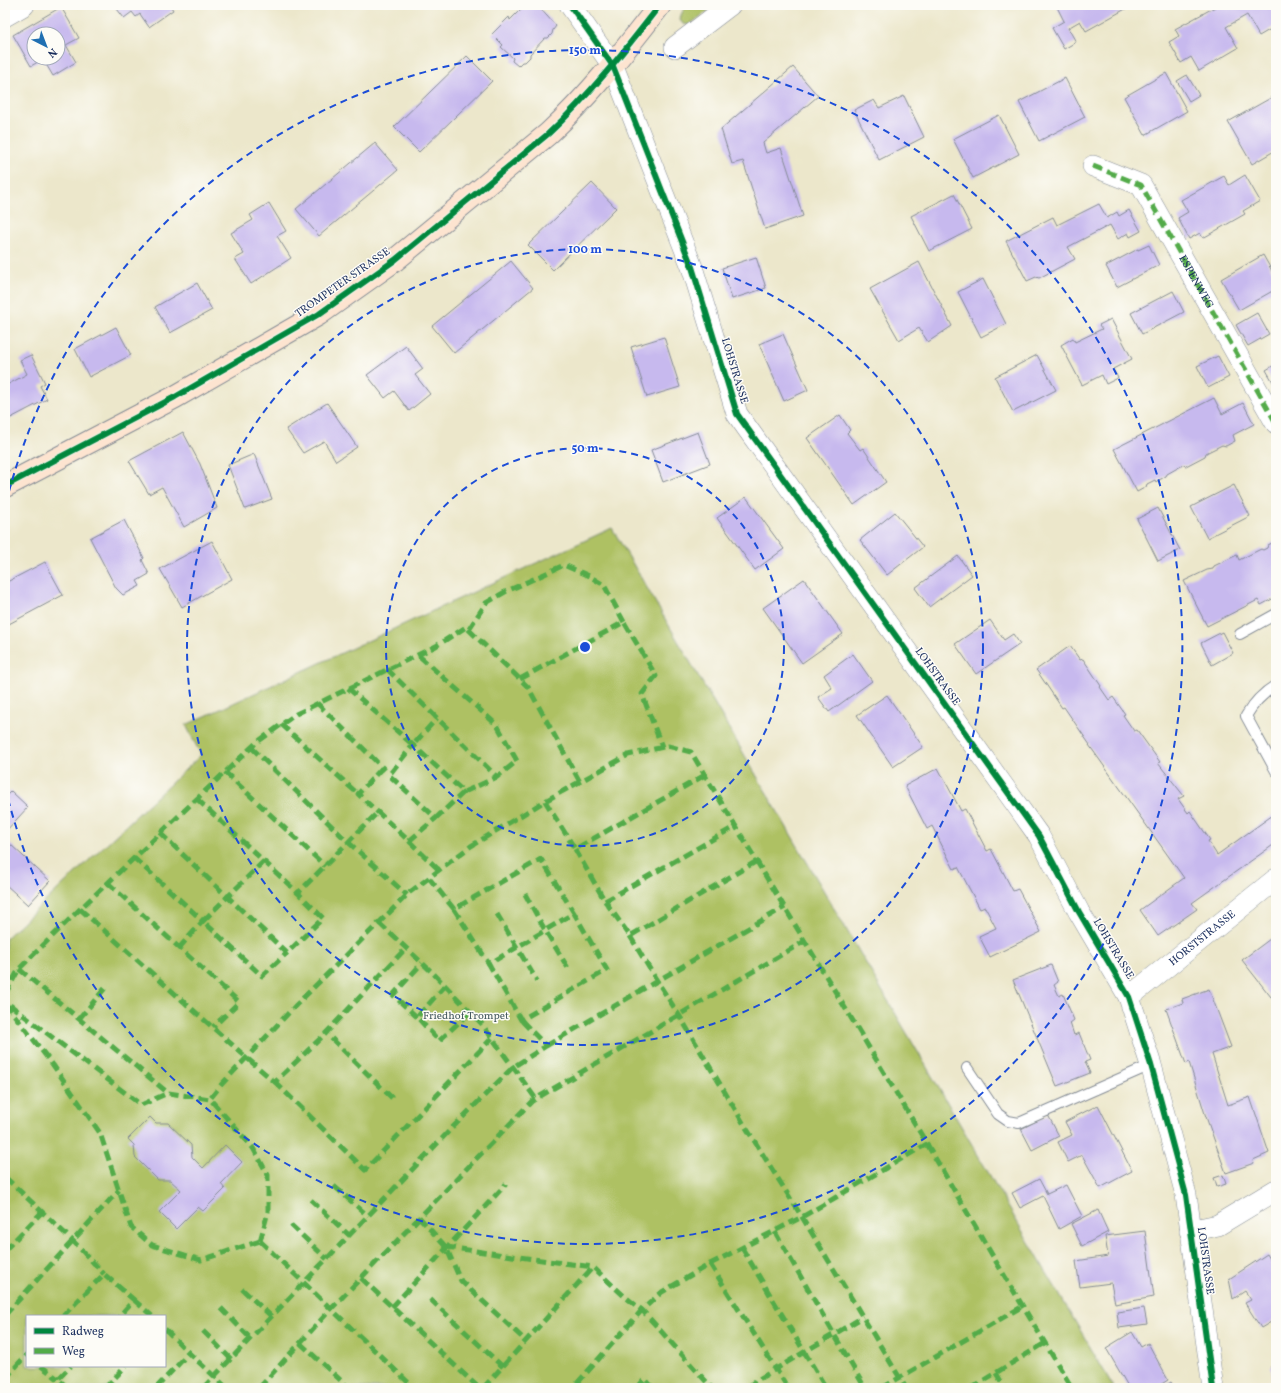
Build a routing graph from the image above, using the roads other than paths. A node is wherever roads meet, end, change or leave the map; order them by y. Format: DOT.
graph roads {
  1 [pos="24,5"];
  2 [pos="570,5"];
  3 [pos="660,5"];
  4 [pos="730,5"];
  5 [pos="5,16"];
  6 [pos="675,47"];
  7 [pos="613,66"];
  8 [pos="1093,166"];
  9 [pos="1276,423"];
  10 [pos="5,486"];
  11 [pos="1276,614"];
  12 [pos="1240,634"];
  13 [pos="1276,685"];
  14 [pos="1276,771"];
  15 [pos="1276,879"];
  16 [pos="1129,997"];
  17 [pos="1151,1065"];
  18 [pos="967,1068"];
  19 [pos="1276,1190"];
  20 [pos="1190,1231"];
  21 [pos="1213,1388"];
  1 -- 5 [label="street"];
  2 -- 7 [label="street, LOHSTRASSE"];
  3 -- 7 [label="street, TROMPETER STRASSE"];
  4 -- 6 [label="street"];
  7 -- 10 [label="street, TROMPETER STRASSE"];
  7 -- 16 [label="street, LOHSTRASSE"];
  8 -- 9 [label="street, ESPENWEG"];
  11 -- 12 [label="lane"];
  13 -- 14 [label="lane"];
  15 -- 16 [label="street, HORSTSTRASSE"];
  16 -- 17 [label="street, LOHSTRASSE"];
  17 -- 18 [label="lane"];
  17 -- 20 [label="street, LOHSTRASSE"];
  19 -- 20 [label="street"];
  20 -- 21 [label="street, LOHSTRASSE"];
}
